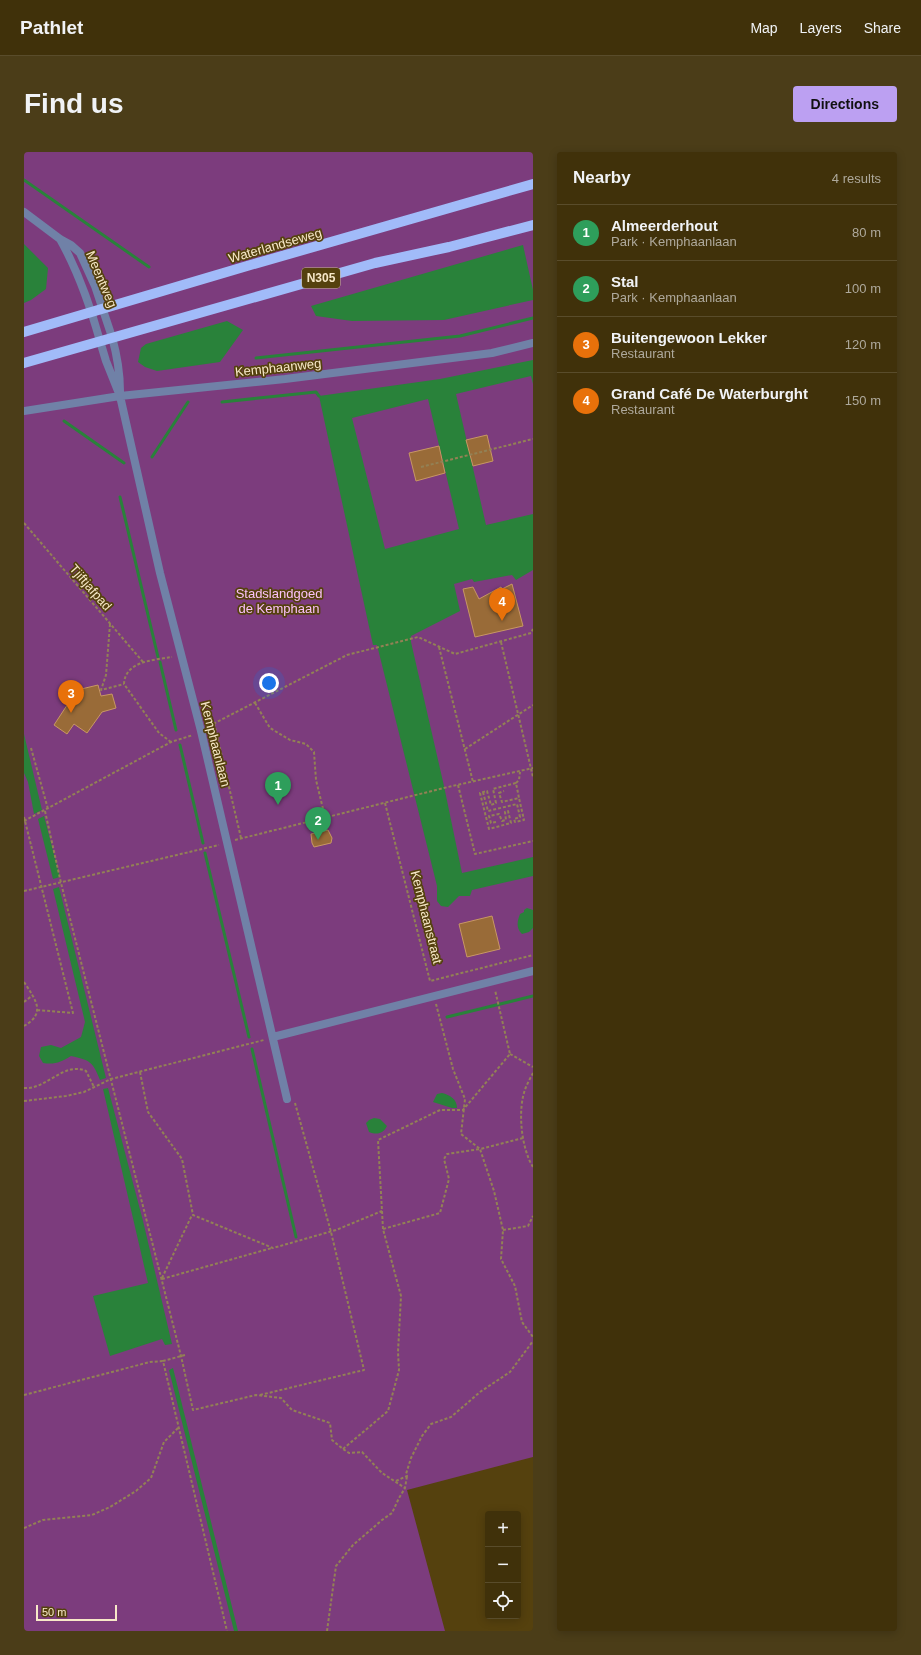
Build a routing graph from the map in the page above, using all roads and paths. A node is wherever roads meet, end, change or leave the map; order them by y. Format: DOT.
graph roads {
  1 [pos="533,184"];
  2 [pos="24,212"];
  3 [pos="533,225"];
  4 [pos="60,239"];
  5 [pos="103,309"];
  6 [pos="92,312"];
  7 [pos="24,332"];
  8 [pos="112,337"];
  9 [pos="100,340"];
  10 [pos="533,343"];
  11 [pos="24,363"];
  12 [pos="120,396"];
  13 [pos="24,411"];
  14 [pos="533,439"];
  15 [pos="421,467"];
  16 [pos="24,523"];
  17 [pos="110,623"];
  18 [pos="533,629"];
  19 [pos="501,642"];
  20 [pos="439,648"];
  21 [pos="362,651"];
  22 [pos="181,655"];
  23 [pos="143,662"];
  24 [pos="124,684"];
  25 [pos="255,703"];
  26 [pos="533,705"];
  27 [pos="518,714"];
  28 [pos="214,723"];
  29 [pos="171,742"];
  30 [pos="31,748"];
  31 [pos="465,749"];
  32 [pos="532,768"];
  33 [pos="520,771"];
  34 [pos="533,777"];
  35 [pos="473,782"];
  36 [pos="516,783"];
  37 [pos="458,785"];
  38 [pos="483,792"];
  39 [pos="504,792"];
  40 [pos="519,798"];
  41 [pos="385,803"];
  42 [pos="514,805"];
  43 [pos="515,808"];
  44 [pos="48,809"];
  45 [pos="492,815"];
  46 [pos="24,817"];
  47 [pos="326,817"];
  48 [pos="24,820"];
  49 [pos="493,820"];
  50 [pos="496,822"];
  51 [pos="242,838"];
  52 [pos="533,841"];
  53 [pos="227,842"];
  54 [pos="60,883"];
  55 [pos="42,888"];
  56 [pos="24,891"];
  57 [pos="533,955"];
  58 [pos="533,971"];
  59 [pos="24,982"];
  60 [pos="32,995"];
  61 [pos="434,997"];
  62 [pos="497,1000"];
  63 [pos="24,1002"];
  64 [pos="37,1010"];
  65 [pos="24,1026"];
  66 [pos="273,1037"];
  67 [pos="510,1054"];
  68 [pos="533,1067"];
  69 [pos="140,1072"];
  70 [pos="533,1073"];
  71 [pos="111,1079"];
  72 [pos="94,1087"];
  73 [pos="24,1088"];
  74 [pos="287,1097"];
  75 [pos="24,1101"];
  76 [pos="464,1110"];
  77 [pos="522,1138"];
  78 [pos="480,1149"];
  79 [pos="533,1167"];
  80 [pos="382,1211"];
  81 [pos="193,1214"];
  82 [pos="533,1216"];
  83 [pos="383,1229"];
  84 [pos="503,1230"];
  85 [pos="331,1232"];
  86 [pos="273,1248"];
  87 [pos="162,1279"];
  88 [pos="533,1337"];
  89 [pos="533,1341"];
  90 [pos="185,1355"];
  91 [pos="181,1356"];
  92 [pos="162,1361"];
  93 [pos="256,1395"];
  94 [pos="24,1396"];
  95 [pos="178,1428"];
  96 [pos="343,1449"];
  97 [pos="407,1476"];
  98 [pos="396,1481"];
  99 [pos="405,1488"];
  100 [pos="24,1528"];
  101 [pos="227,1631"];
  102 [pos="327,1631"];
  1 -- 5 [label="main road, Waterlandseweg / N305"];
  2 -- 4 [label="street, Meentweg"];
  3 -- 8 [label="main road, N305"];
  4 -- 5 [label="street, Meentweg"];
  4 -- 6 [label="street, Meentweg"];
  5 -- 6 [label="main road, Waterlandseweg / N305"];
  5 -- 8 [label="street, Meentweg"];
  6 -- 7 [label="main road, Waterlandseweg / N305"];
  6 -- 9 [label="street, Kemphaanlaan"];
  8 -- 9 [label="main road, N305"];
  8 -- 12 [label="street, Kemphaanlaan"];
  9 -- 11 [label="main road, N305"];
  9 -- 12 [label="street, Kemphaanlaan"];
  10 -- 12 [label="street, Kemphaanweg"];
  12 -- 13 [label="street, Kemphaanweg"];
  12 -- 22 [label="street, Kemphaanlaan"];
  14 -- 15 [label="path"];
  16 -- 17 [label="path, Tjiftjafpad"];
  17 -- 23 [label="path, Tjiftjafpad"];
  17 -- 24 [label="path"];
  18 -- 19 [label="path"];
  19 -- 20 [label="path"];
  19 -- 27 [label="path"];
  20 -- 21 [label="path"];
  20 -- 31 [label="path"];
  22 -- 23 [label="path"];
  22 -- 53 [label="street, Kemphaanlaan"];
  23 -- 24 [label="path"];
  24 -- 29 [label="path"];
  25 -- 47 [label="path"];
  26 -- 27 [label="path"];
  27 -- 31 [label="path"];
  27 -- 32 [label="path"];
  28 -- 51 [label="path"];
  30 -- 44 [label="path"];
  31 -- 35 [label="path"];
  32 -- 33 [label="path"];
  32 -- 34 [label="path"];
  33 -- 35 [label="path"];
  33 -- 36 [label="path"];
  35 -- 37 [label="path"];
  36 -- 38 [label="path"];
  36 -- 40 [label="path"];
  37 -- 41 [label="path"];
  37 -- 52 [label="path"];
  38 -- 42 [label="path"];
  38 -- 45 [label="path"];
  39 -- 40 [label="path"];
  40 -- 42 [label="path"];
  41 -- 47 [label="path"];
  41 -- 57 [label="path, Kemphaanstraat"];
  42 -- 43 [label="path"];
  45 -- 49 [label="path"];
  45 -- 50 [label="path"];
  46 -- 48 [label="path"];
  47 -- 51 [label="path"];
  48 -- 54 [label="path"];
  48 -- 55 [label="path"];
  51 -- 53 [label="path"];
  53 -- 54 [label="path"];
  53 -- 66 [label="street, Kemphaanlaan"];
  54 -- 55 [label="path"];
  54 -- 71 [label="path"];
  55 -- 56 [label="path"];
  55 -- 64 [label="path"];
  58 -- 61 [label="street"];
  59 -- 60 [label="path"];
  60 -- 63 [label="path"];
  60 -- 64 [label="path"];
  61 -- 66 [label="street"];
  61 -- 76 [label="path"];
  62 -- 67 [label="path"];
  64 -- 65 [label="path"];
  66 -- 69 [label="path"];
  66 -- 74 [label="street, Kemphaanlaan"];
  67 -- 68 [label="path"];
  67 -- 76 [label="path"];
  69 -- 71 [label="path"];
  69 -- 81 [label="path"];
  70 -- 77 [label="path"];
  71 -- 72 [label="path"];
  71 -- 87 [label="path"];
  72 -- 73 [label="path"];
  72 -- 75 [label="path"];
  74 -- 85 [label="path"];
  76 -- 78 [label="path"];
  76 -- 80 [label="path"];
  77 -- 78 [label="path"];
  77 -- 79 [label="path"];
  78 -- 83 [label="path"];
  78 -- 84 [label="path"];
  80 -- 83 [label="path"];
  80 -- 85 [label="path"];
  81 -- 86 [label="path"];
  81 -- 87 [label="path"];
  82 -- 84 [label="path"];
  83 -- 96 [label="path"];
  84 -- 88 [label="path"];
  85 -- 86 [label="path"];
  85 -- 93 [label="path"];
  86 -- 87 [label="path"];
  87 -- 91 [label="path"];
  89 -- 97 [label="path"];
  90 -- 91 [label="path"];
  91 -- 92 [label="path"];
  91 -- 93 [label="path"];
  92 -- 94 [label="path"];
  92 -- 95 [label="path"];
  93 -- 96 [label="path"];
  95 -- 100 [label="path"];
  95 -- 101 [label="path"];
  96 -- 98 [label="path"];
  97 -- 98 [label="path"];
  97 -- 99 [label="path"];
  98 -- 99 [label="path"];
  99 -- 102 [label="path"];
}
